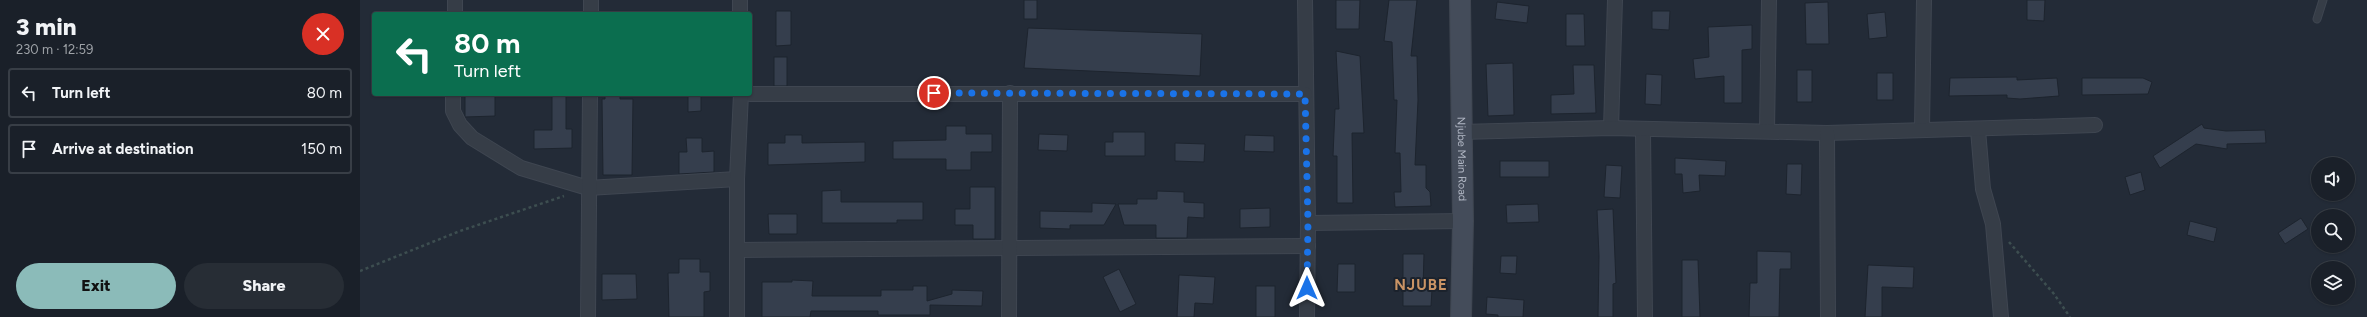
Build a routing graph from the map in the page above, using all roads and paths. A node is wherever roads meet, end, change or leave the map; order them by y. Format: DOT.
graph roads {
  1 [pos="455,0"];
  2 [pos="591,0"];
  3 [pos="740,0"];
  4 [pos="1305,0"];
  5 [pos="1460,0"];
  6 [pos="1615,0"];
  7 [pos="1769,0"];
  8 [pos="1924,0"];
  9 [pos="2323,0"];
  10 [pos="455,12"];
  11 [pos="591,12"];
  12 [pos="740,12"];
  13 [pos="2317,19"];
  14 [pos="1010,93"];
  15 [pos="752,94"];
  16 [pos="1305,94"];
  17 [pos="453,96"];
  18 [pos="590,96"];
  19 [pos="741,96"];
  20 [pos="2095,125"];
  21 [pos="1611,128"];
  22 [pos="1922,129"];
  23 [pos="1643,130"];
  24 [pos="1978,130"];
  25 [pos="1767,131"];
  26 [pos="1461,132"];
  27 [pos="1828,132"];
  28 [pos="737,179"];
  29 [pos="588,188"];
  30 [pos="1463,221"];
  31 [pos="1308,223"];
  32 [pos="1993,224"];
  33 [pos="1308,246"];
  34 [pos="1010,249"];
  35 [pos="738,250"];
  36 [pos="360,271"];
  37 [pos="588,317"];
  38 [pos="737,317"];
  39 [pos="1009,317"];
  40 [pos="1307,317"];
  41 [pos="1461,317"];
  42 [pos="1645,317"];
  43 [pos="1828,317"];
  44 [pos="2001,317"];
  45 [pos="2070,317"];
  1 -- 10 [label="street"];
  2 -- 11 [label="street"];
  3 -- 12 [label="street"];
  4 -- 16 [label="street"];
  5 -- 26 [label="street, Njube Main Road"];
  6 -- 21 [label="street"];
  7 -- 25 [label="street"];
  8 -- 22 [label="street"];
  9 -- 13 [label="lane"];
  14 -- 15 [label="street"];
  14 -- 16 [label="street"];
  14 -- 34 [label="street"];
  16 -- 31 [label="street"];
  17 -- 29 [label="street"];
  18 -- 29 [label="street"];
  19 -- 28 [label="street"];
  20 -- 24 [label="street"];
  21 -- 23 [label="street"];
  21 -- 26 [label="street"];
  22 -- 24 [label="street"];
  22 -- 27 [label="street"];
  23 -- 25 [label="street"];
  23 -- 42 [label="street"];
  24 -- 32 [label="street"];
  25 -- 27 [label="street"];
  26 -- 30 [label="street, Njube Main Road"];
  27 -- 43 [label="street"];
  28 -- 29 [label="street"];
  28 -- 35 [label="street"];
  29 -- 36 [label="path"];
  29 -- 37 [label="street"];
  30 -- 31 [label="street"];
  30 -- 41 [label="street, Njube Main Road"];
  31 -- 33 [label="street"];
  32 -- 44 [label="street"];
  32 -- 45 [label="path"];
  33 -- 34 [label="street"];
  33 -- 40 [label="street"];
  34 -- 35 [label="street"];
  34 -- 39 [label="street"];
  35 -- 38 [label="street"];
}
